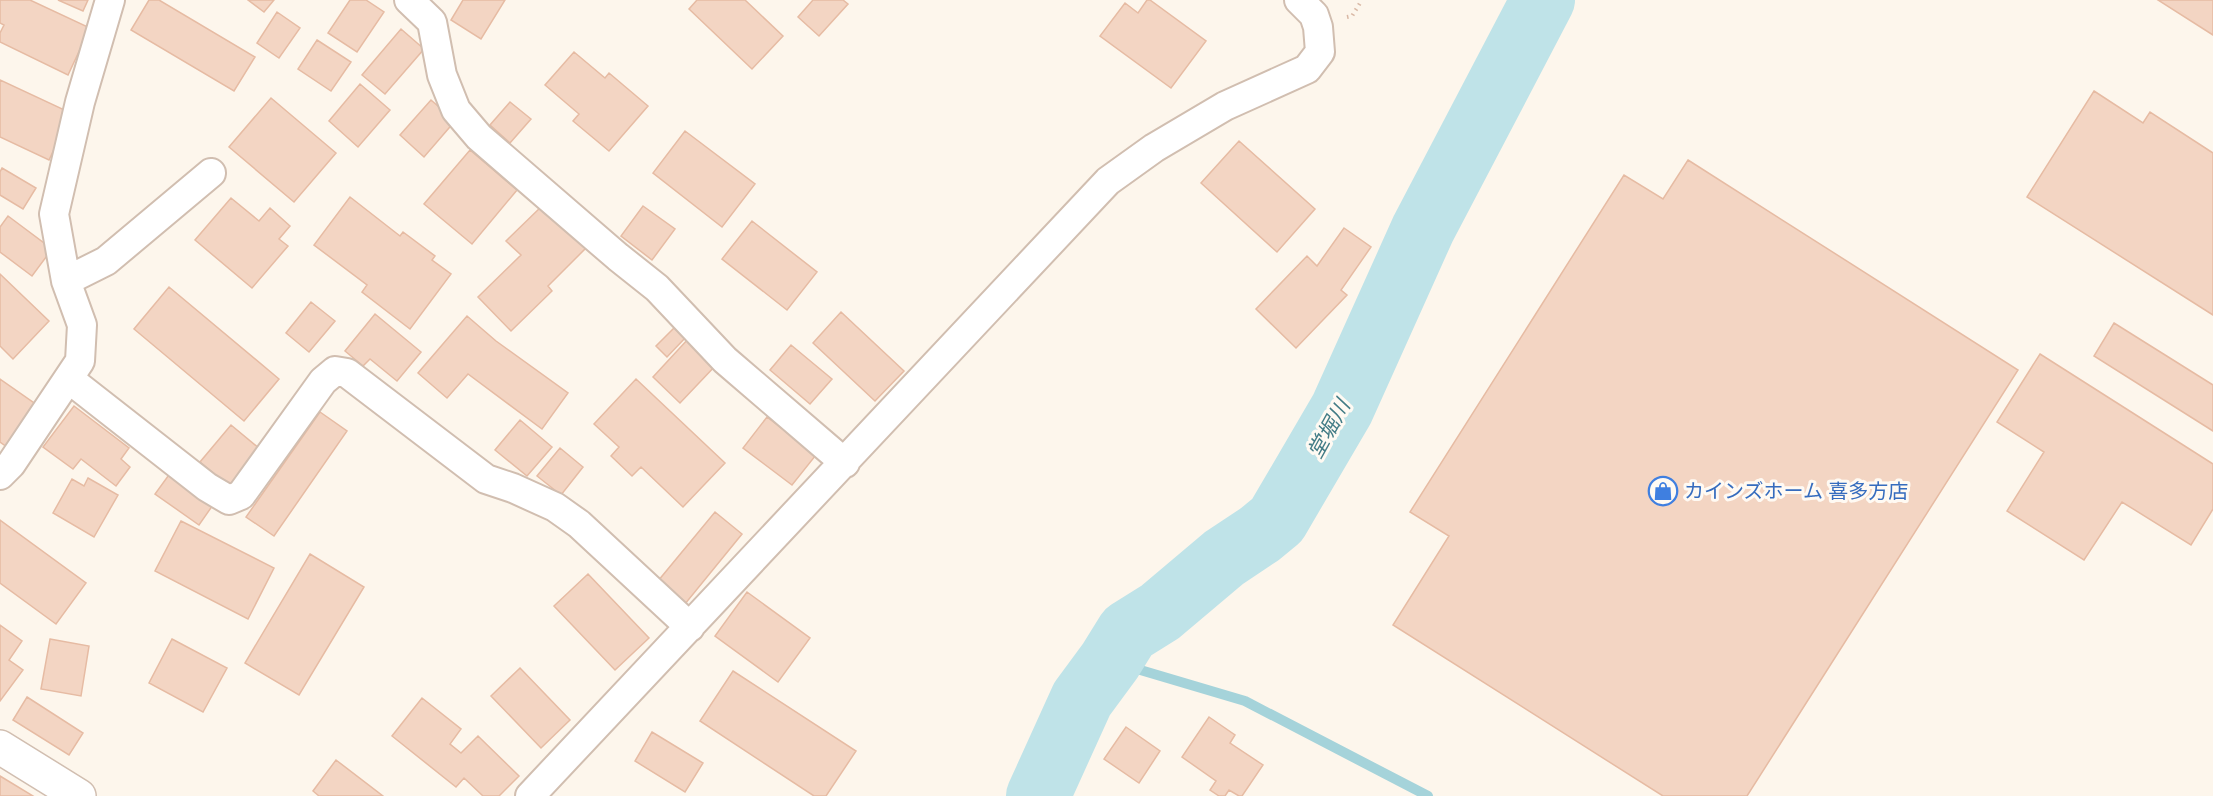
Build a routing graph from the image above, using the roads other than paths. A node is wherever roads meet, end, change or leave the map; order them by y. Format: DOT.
graph roads {
  1 [pos="110,0"];
  2 [pos="409,0"];
  3 [pos="1299,0"];
  4 [pos="211,173"];
  5 [pos="66,280"];
  6 [pos="69,379"];
  7 [pos="845,463"];
  8 [pos="0,476"];
  9 [pos="690,627"];
  10 [pos="0,747"];
  11 [pos="80,796"];
  12 [pos="530,796"];
  1 -- 5 [label="street"];
  2 -- 7 [label="street"];
  3 -- 7 [label="street"];
  4 -- 5 [label="street"];
  5 -- 6 [label="street"];
  6 -- 8 [label="street"];
  6 -- 9 [label="street"];
  7 -- 9 [label="street"];
  9 -- 12 [label="street"];
  10 -- 11 [label="street"];
}
